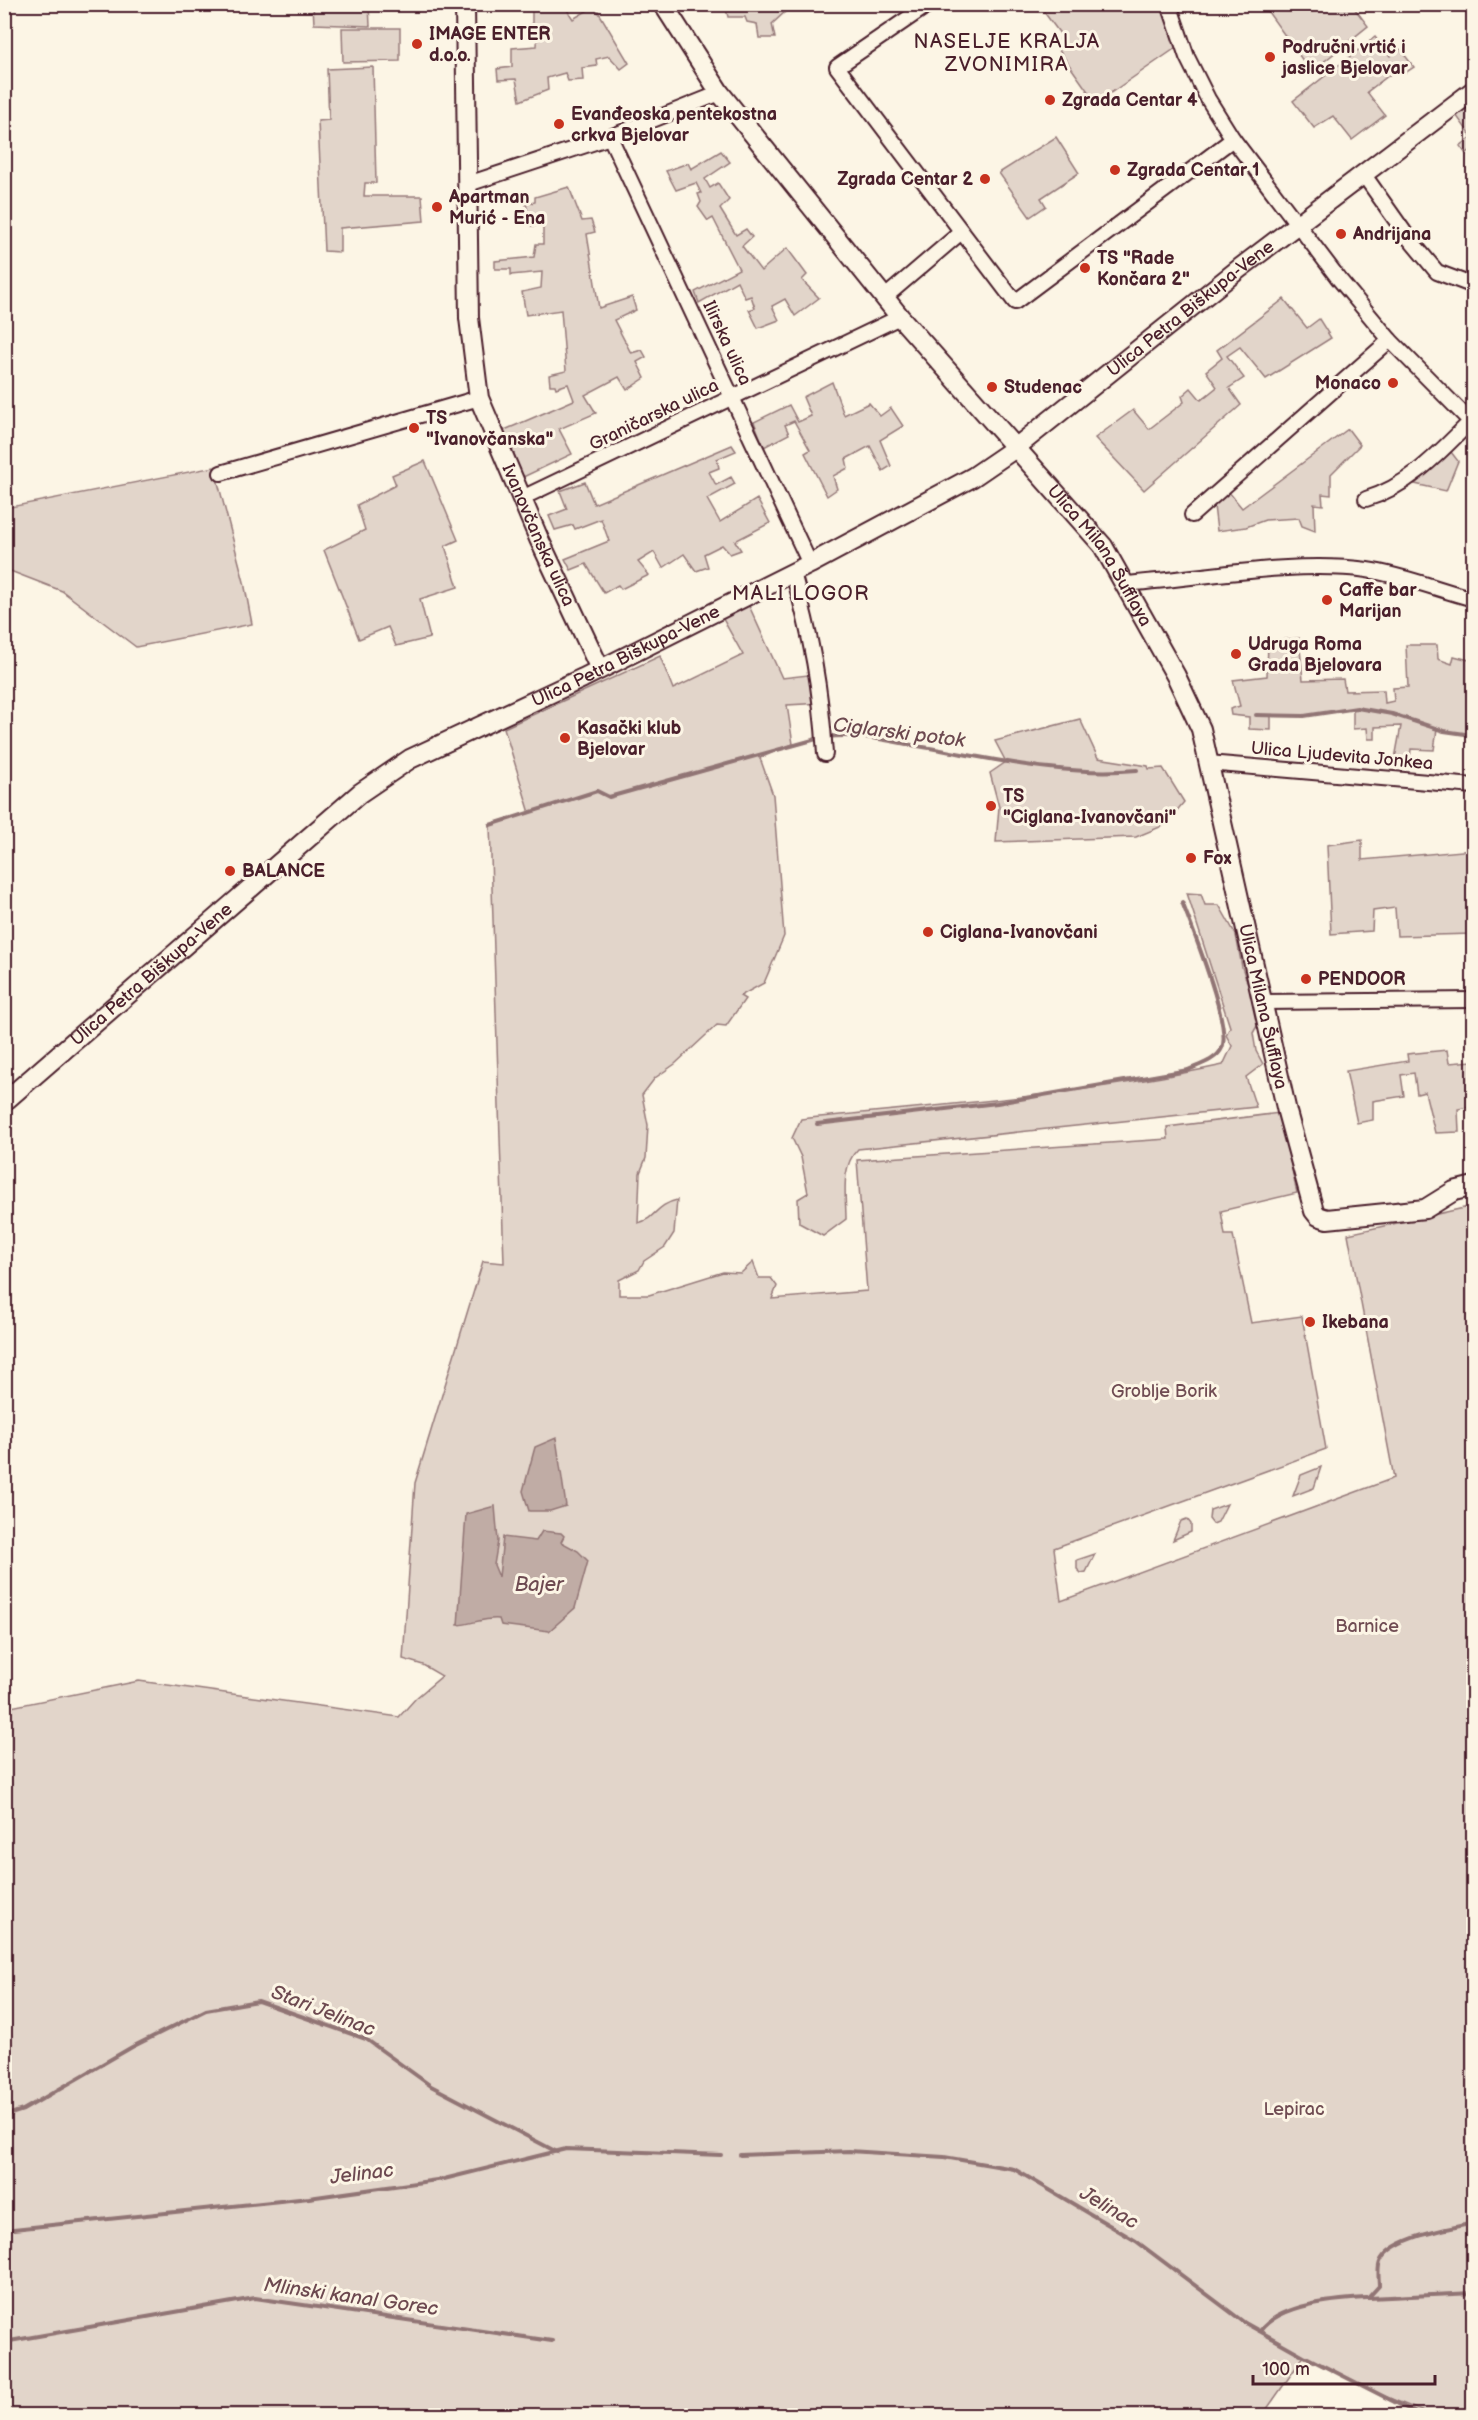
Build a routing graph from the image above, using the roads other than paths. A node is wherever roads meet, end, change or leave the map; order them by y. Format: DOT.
graph roads {
  1 [pos="465,4"];
  2 [pos="663,4"];
  3 [pos="928,4"];
  4 [pos="1169,4"];
  5 [pos="1473,90"];
  6 [pos="720,93"];
  7 [pos="610,137"];
  8 [pos="1233,139"];
  9 [pos="1364,175"];
  10 [pos="468,184"];
  11 [pos="1298,225"];
  12 [pos="960,233"];
  13 [pos="1473,286"];
  14 [pos="884,298"];
  15 [pos="900,317"];
  16 [pos="1390,340"];
  17 [pos="732,397"];
  18 [pos="480,398"];
  19 [pos="1471,424"];
  20 [pos="1014,449"];
  21 [pos="221,473"];
  22 [pos="522,498"];
  23 [pos="1366,499"];
  24 [pos="1192,515"];
  25 [pos="810,564"];
  26 [pos="793,573"];
  27 [pos="1125,584"];
  28 [pos="1473,599"];
  29 [pos="600,669"];
  30 [pos="825,754"];
  31 [pos="1208,763"];
  32 [pos="1473,786"];
  33 [pos="1473,1000"];
  34 [pos="1263,1002"];
  35 [pos="4,1102"];
  36 [pos="1473,1186"];
  1 -- 10 [label="street, Ivanovčanska ulica"];
  2 -- 6 [label="street, Ulica Milana Šufflaya"];
  3 -- 12 [label="street"];
  4 -- 8 [label="street"];
  5 -- 9 [label="street, Ulica Petra Biškupa-Vene"];
  6 -- 7 [label="street"];
  6 -- 14 [label="street, Ulica Milana Šufflaya"];
  7 -- 10 [label="street"];
  7 -- 17 [label="street, Ilirska ulica"];
  8 -- 11 [label="street"];
  8 -- 12 [label="street"];
  9 -- 11 [label="street, Ulica Petra Biškupa-Vene"];
  9 -- 13 [label="street"];
  10 -- 18 [label="street, Ivanovčanska ulica"];
  11 -- 16 [label="street"];
  11 -- 20 [label="street, Ulica Petra Biškupa-Vene"];
  12 -- 14 [label="street"];
  14 -- 15 [label="street, Ulica Milana Šufflaya"];
  15 -- 17 [label="street, Graničarska ulica"];
  15 -- 20 [label="street, Ulica Milana Šufflaya"];
  16 -- 19 [label="street"];
  16 -- 24 [label="street"];
  17 -- 22 [label="street, Graničarska ulica"];
  17 -- 25 [label="street, Ilirska ulica"];
  18 -- 21 [label="street"];
  18 -- 22 [label="street, Ivanovčanska ulica"];
  19 -- 23 [label="street"];
  20 -- 25 [label="street, Ulica Petra Biškupa-Vene"];
  20 -- 27 [label="street, Ulica Milana Šufflaya"];
  22 -- 29 [label="street, Ivanovčanska ulica"];
  25 -- 26 [label="street, Ulica Petra Biškupa-Vene"];
  26 -- 29 [label="street, Ulica Petra Biškupa-Vene"];
  26 -- 30 [label="street"];
  27 -- 28 [label="street"];
  27 -- 31 [label="street, Ulica Milana Šufflaya"];
  29 -- 35 [label="street, Ulica Petra Biškupa-Vene"];
  31 -- 32 [label="street, Ulica Ljudevita Jonkea"];
  31 -- 34 [label="street, Ulica Milana Šufflaya"];
  33 -- 34 [label="street"];
  34 -- 36 [label="street, Ulica Milana Šufflaya"];
}
